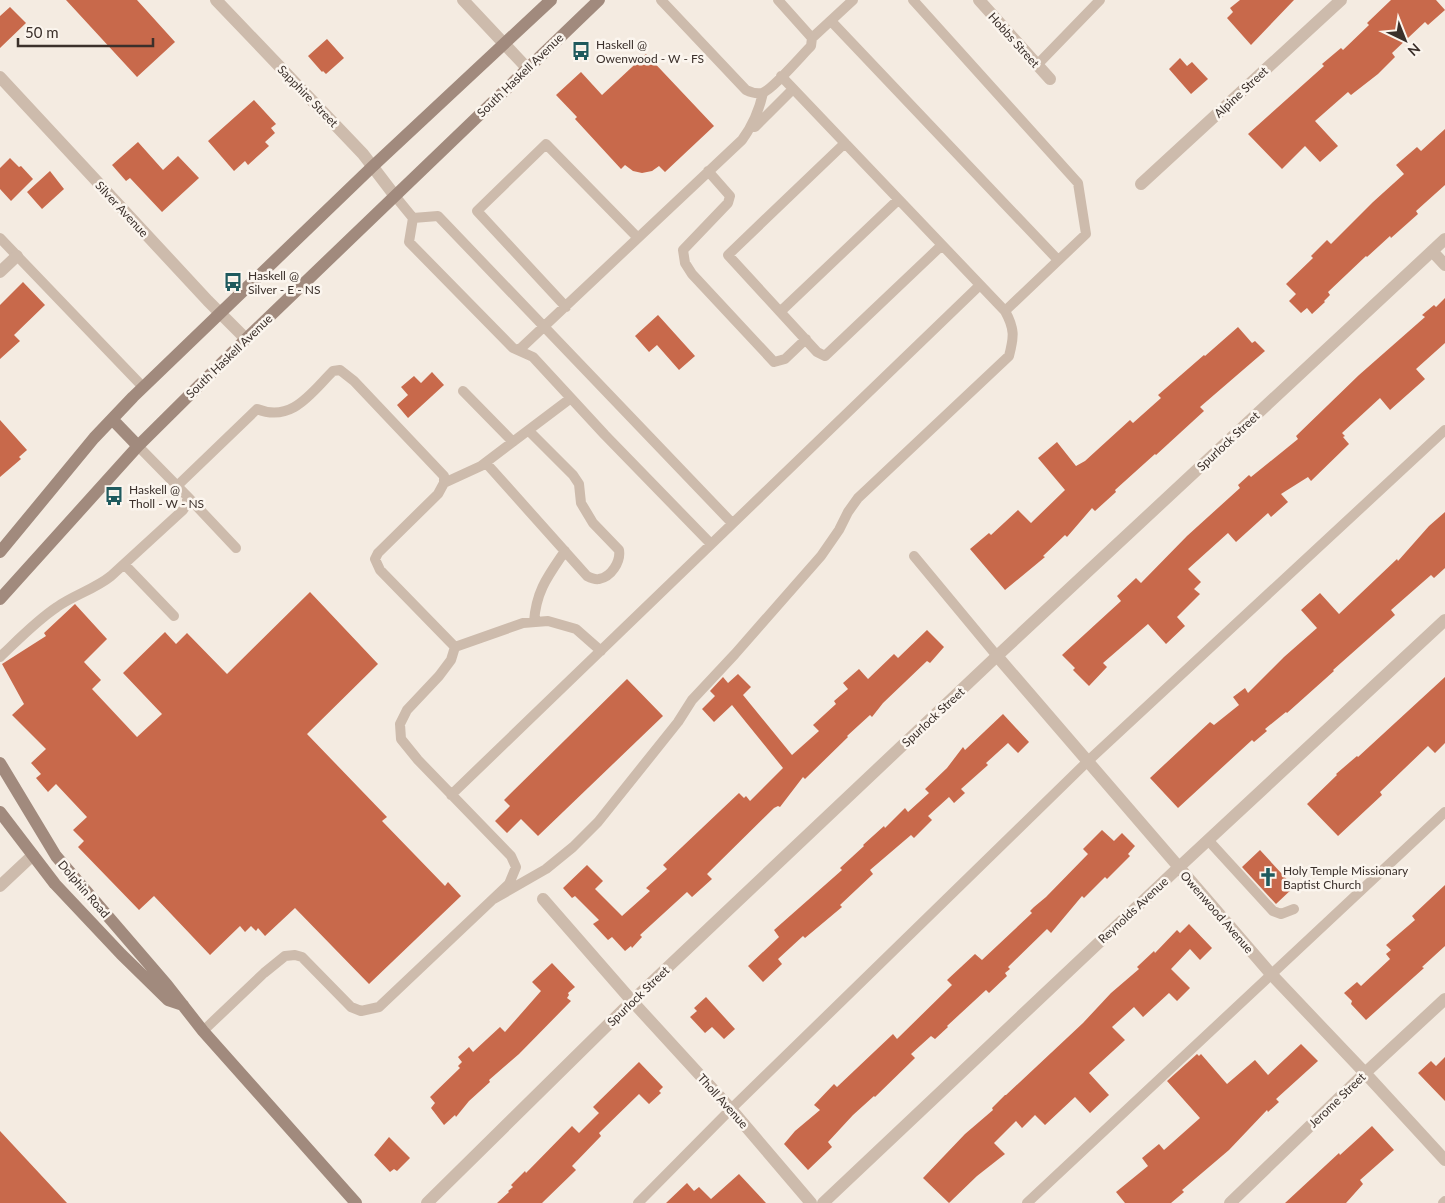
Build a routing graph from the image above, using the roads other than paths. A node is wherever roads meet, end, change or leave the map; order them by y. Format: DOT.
graph roads {
  1 [pos="216,0"];
  2 [pos="463,0"];
  3 [pos="551,0"];
  4 [pos="599,0"];
  5 [pos="661,0"];
  6 [pos="778,0"];
  7 [pos="853,0"];
  8 [pos="913,0"];
  9 [pos="979,0"];
  10 [pos="1100,0"];
  11 [pos="1341,0"];
  12 [pos="831,20"];
  13 [pos="812,38"];
  14 [pos="504,44"];
  15 [pos="1037,65"];
  16 [pos="527,68"];
  17 [pos="781,76"];
  18 [pos="0,77"];
  19 [pos="1050,79"];
  20 [pos="793,89"];
  21 [pos="763,93"];
  22 [pos="742,140"];
  23 [pos="845,143"];
  24 [pos="372,167"];
  25 [pos="708,171"];
  26 [pos="1141,184"];
  27 [pos="395,196"];
  28 [pos="898,200"];
  29 [pos="414,218"];
  30 [pos="0,238"];
  31 [pos="638,238"];
  32 [pos="1445,239"];
  33 [pos="942,245"];
  34 [pos="1432,251"];
  35 [pos="17,256"];
  36 [pos="1058,260"];
  37 [pos="1445,265"];
  38 [pos="0,272"];
  39 [pos="980,285"];
  40 [pos="566,307"];
  41 [pos="781,311"];
  42 [pos="1005,311"];
  43 [pos="219,313"];
  44 [pos="545,327"];
  45 [pos="246,339"];
  46 [pos="806,339"];
  47 [pos="519,350"];
  48 [pos="143,387"];
  49 [pos="463,391"];
  50 [pos="571,398"];
  51 [pos="112,419"];
  52 [pos="1445,430"];
  53 [pos="529,431"];
  54 [pos="513,442"];
  55 [pos="138,446"];
  56 [pos="486,462"];
  57 [pos="444,483"];
  58 [pos="176,486"];
  59 [pos="187,496"];
  60 [pos="732,524"];
  61 [pos="711,544"];
  62 [pos="236,548"];
  63 [pos="565,551"];
  64 [pos="0,552"];
  65 [pos="914,556"];
  66 [pos="124,564"];
  67 [pos="0,599"];
  68 [pos="174,616"];
  69 [pos="1445,620"];
  70 [pos="534,622"];
  71 [pos="455,647"];
  72 [pos="601,651"];
  73 [pos="997,656"];
  74 [pos="0,657"];
  75 [pos="1088,761"];
  76 [pos="0,764"];
  77 [pos="451,795"];
  78 [pos="0,812"];
  79 [pos="1445,812"];
  80 [pos="1208,840"];
  81 [pos="32,855"];
  82 [pos="1178,868"];
  83 [pos="0,886"];
  84 [pos="543,899"];
  85 [pos="492,900"];
  86 [pos="1294,909"];
  87 [pos="1271,974"];
  88 [pos="1445,999"];
  89 [pos="632,1001"];
  90 [pos="183,1005"];
  91 [pos="204,1030"];
  92 [pos="1365,1073"];
  93 [pos="731,1109"];
  94 [pos="1445,1160"];
  95 [pos="356,1203"];
  96 [pos="427,1203"];
  97 [pos="638,1203"];
  98 [pos="811,1203"];
  99 [pos="823,1203"];
  100 [pos="1027,1203"];
  101 [pos="1230,1203"];
  1 -- 24 [label="street, Sapphire Street"];
  2 -- 14 [label="street"];
  3 -- 14 [label="main road"];
  4 -- 16 [label="main road, South Haskell Avenue"];
  5 -- 21 [label="lane"];
  6 -- 13 [label="lane"];
  7 -- 12 [label="lane"];
  8 -- 36 [label="lane"];
  9 -- 15 [label="street, Hobbs Street"];
  10 -- 15 [label="lane"];
  11 -- 26 [label="street, Alpine Street"];
  12 -- 13 [label="lane"];
  12 -- 36 [label="lane"];
  13 -- 17 [label="lane"];
  14 -- 16 [label="street"];
  14 -- 24 [label="main road"];
  15 -- 19 [label="street, Hobbs Street"];
  16 -- 27 [label="main road, South Haskell Avenue"];
  17 -- 20 [label="lane"];
  17 -- 21 [label="lane"];
  18 -- 43 [label="street, Silver Avenue"];
  20 -- 22 [label="lane"];
  20 -- 23 [label="lane"];
  21 -- 22 [label="lane"];
  22 -- 25 [label="lane"];
  23 -- 28 [label="lane"];
  23 -- 41 [label="lane"];
  24 -- 27 [label="street, Sapphire Street"];
  24 -- 43 [label="main road"];
  25 -- 31 [label="lane"];
  25 -- 46 [label="lane"];
  27 -- 29 [label="lane"];
  27 -- 45 [label="main road, South Haskell Avenue"];
  28 -- 33 [label="lane"];
  28 -- 41 [label="lane"];
  29 -- 44 [label="lane"];
  29 -- 47 [label="lane"];
  30 -- 35 [label="lane"];
  31 -- 40 [label="lane"];
  31 -- 40 [label="lane"];
  32 -- 34 [label="street, Spurlock Street"];
  33 -- 39 [label="lane"];
  33 -- 46 [label="lane"];
  34 -- 37 [label="street"];
  34 -- 73 [label="street, Spurlock Street"];
  35 -- 38 [label="street"];
  35 -- 48 [label="lane"];
  36 -- 42 [label="lane"];
  39 -- 42 [label="lane"];
  39 -- 60 [label="lane"];
  40 -- 44 [label="lane"];
  41 -- 46 [label="lane"];
  42 -- 85 [label="lane"];
  43 -- 45 [label="street, Silver Avenue"];
  43 -- 48 [label="main road"];
  44 -- 47 [label="lane"];
  44 -- 60 [label="lane"];
  45 -- 55 [label="main road, South Haskell Avenue"];
  47 -- 50 [label="lane"];
  48 -- 51 [label="main road"];
  49 -- 54 [label="lane"];
  50 -- 53 [label="lane"];
  50 -- 61 [label="lane"];
  51 -- 55 [label="main road"];
  51 -- 64 [label="main road"];
  52 -- 75 [label="lane"];
  53 -- 54 [label="lane"];
  53 -- 63 [label="lane"];
  54 -- 56 [label="lane"];
  55 -- 58 [label="lane"];
  55 -- 67 [label="main road, South Haskell Avenue"];
  56 -- 57 [label="lane"];
  56 -- 63 [label="lane"];
  57 -- 58 [label="lane"];
  57 -- 71 [label="lane"];
  58 -- 59 [label="lane"];
  59 -- 62 [label="lane"];
  59 -- 66 [label="lane"];
  60 -- 61 [label="lane"];
  61 -- 72 [label="lane"];
  63 -- 70 [label="lane"];
  65 -- 73 [label="lane"];
  66 -- 68 [label="lane"];
  66 -- 74 [label="lane"];
  69 -- 80 [label="street, Reynolds Avenue"];
  70 -- 71 [label="lane"];
  70 -- 72 [label="lane"];
  71 -- 77 [label="lane"];
  72 -- 77 [label="lane"];
  73 -- 75 [label="street, Owenwood Avenue"];
  73 -- 89 [label="street, Spurlock Street"];
  75 -- 82 [label="street, Owenwood Avenue"];
  75 -- 93 [label="lane"];
  76 -- 90 [label="main road, Dolphin Road"];
  77 -- 85 [label="lane"];
  78 -- 81 [label="main road, Dolphin Road"];
  79 -- 87 [label="lane"];
  80 -- 82 [label="street, Reynolds Avenue"];
  80 -- 86 [label="lane"];
  81 -- 83 [label="street"];
  81 -- 90 [label="main road, Dolphin Road"];
  82 -- 87 [label="street, Owenwood Avenue"];
  82 -- 99 [label="street, Reynolds Avenue"];
  84 -- 89 [label="street, Tholl Avenue"];
  85 -- 91 [label="lane"];
  87 -- 92 [label="street, Owenwood Avenue"];
  87 -- 100 [label="lane"];
  88 -- 92 [label="street, Jerome Street"];
  89 -- 93 [label="street, Tholl Avenue"];
  89 -- 96 [label="street, Spurlock Street"];
  90 -- 91 [label="main road, Dolphin Road"];
  91 -- 95 [label="main road, Dolphin Road"];
  92 -- 94 [label="street, Owenwood Avenue"];
  92 -- 101 [label="street, Jerome Street"];
  93 -- 97 [label="lane"];
  93 -- 98 [label="street, Tholl Avenue"];
}
